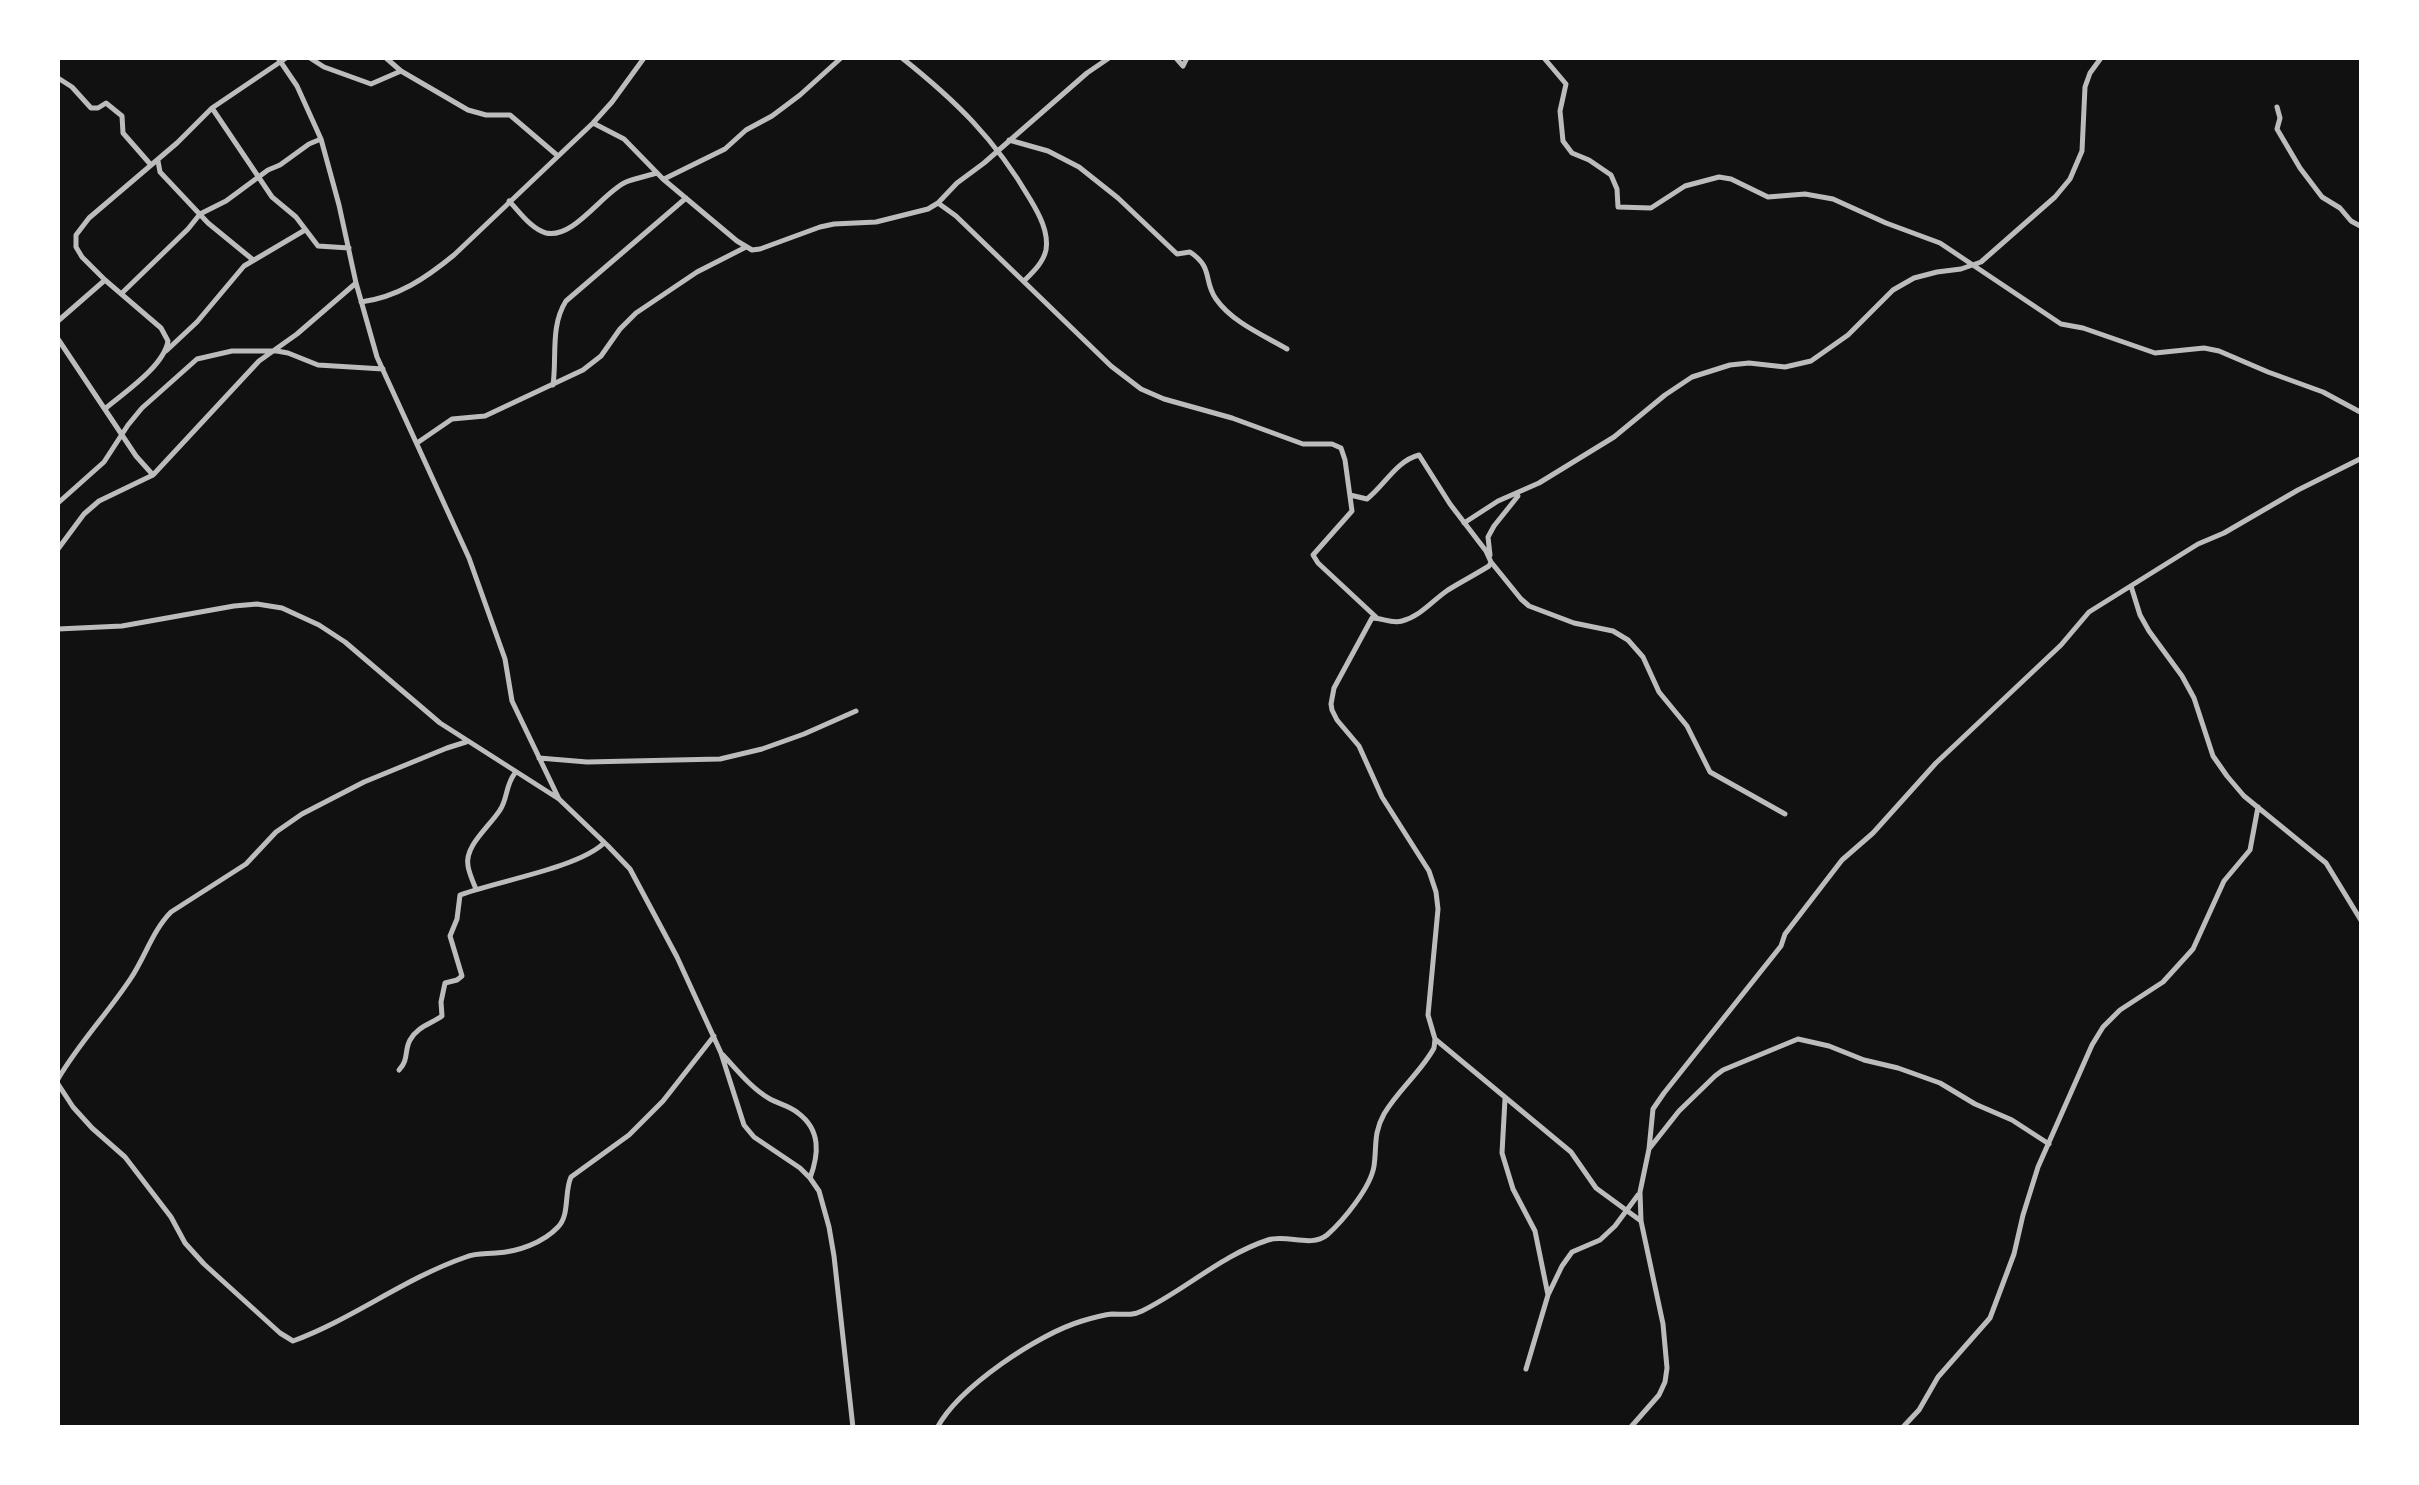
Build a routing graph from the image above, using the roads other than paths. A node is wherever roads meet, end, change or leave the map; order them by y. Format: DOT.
graph roads {
  1 [pos="310,58"];
  2 [pos="386,58"];
  3 [pos="644,58"];
  4 [pos="841,58"];
  5 [pos="902,58"];
  6 [pos="1109,58"];
  7 [pos="1176,58"];
  8 [pos="1188,58"];
  9 [pos="1544,58"];
  10 [pos="2100,58"];
  11 [pos="282,59"];
  12 [pos="400,71"];
  13 [pos="58,78"];
  14 [pos="2277,107"];
  15 [pos="212,108"];
  16 [pos="593,123"];
  17 [pos="321,139"];
  18 [pos="1009,140"];
  19 [pos="998,149"];
  20 [pos="558,156"];
  21 [pos="159,158"];
  22 [pos="151,165"];
  23 [pos="660,176"];
  24 [pos="258,177"];
  25 [pos="686,198"];
  26 [pos="509,201"];
  27 [pos="938,203"];
  28 [pos="200,214"];
  29 [pos="2362,228"];
  30 [pos="306,230"];
  31 [pos="746,247"];
  32 [pos="349,248"];
  33 [pos="252,260"];
  34 [pos="1974,266"];
  35 [pos="105,280"];
  36 [pos="1024,281"];
  37 [pos="356,283"];
  38 [pos="122,293"];
  39 [pos="361,302"];
  40 [pos="58,321"];
  41 [pos="58,339"];
  42 [pos="1288,349"];
  43 [pos="164,352"];
  44 [pos="274,352"];
  45 [pos="382,369"];
  46 [pos="553,385"];
  47 [pos="106,408"];
  48 [pos="2362,414"];
  49 [pos="122,434"];
  50 [pos="416,443"];
  51 [pos="2362,458"];
  52 [pos="153,475"];
  53 [pos="1520,493"];
  54 [pos="1350,495"];
  55 [pos="58,503"];
  56 [pos="1464,523"];
  57 [pos="58,549"];
  58 [pos="1490,560"];
  59 [pos="2131,586"];
  60 [pos="1376,618"];
  61 [pos="58,629"];
  62 [pos="856,710"];
  63 [pos="468,742"];
  64 [pos="539,758"];
  65 [pos="545,770"];
  66 [pos="515,772"];
  67 [pos="530,782"];
  68 [pos="559,799"];
  69 [pos="2258,807"];
  70 [pos="1785,814"];
  71 [pos="604,842"];
  72 [pos="476,889"];
  73 [pos="2362,922"];
  74 [pos="714,1036"];
  75 [pos="1435,1039"];
  76 [pos="722,1053"];
  77 [pos="398,1070"];
  78 [pos="58,1082"];
  79 [pos="1505,1099"];
  80 [pos="2049,1144"];
  81 [pos="1649,1148"];
  82 [pos="810,1178"];
  83 [pos="1640,1192"];
  84 [pos="1626,1209"];
  85 [pos="1641,1221"];
  86 [pos="1548,1296"];
  87 [pos="1526,1369"];
  88 [pos="853,1428"];
  89 [pos="936,1428"];
  90 [pos="1630,1428"];
  91 [pos="1902,1428"];
  1 -- 12 [label="street"];
  2 -- 12 [label="street"];
  3 -- 16 [label="street"];
  4 -- 23 [label="street"];
  5 -- 19 [label="street"];
  6 -- 18 [label="street"];
  7 -- 8 [label="street"];
  9 -- 34 [label="street"];
  10 -- 34 [label="street"];
  11 -- 15 [label="street"];
  11 -- 17 [label="street"];
  12 -- 20 [label="street"];
  13 -- 22 [label="street"];
  14 -- 29 [label="street"];
  15 -- 21 [label="street"];
  15 -- 24 [label="street"];
  16 -- 20 [label="street"];
  16 -- 23 [label="street"];
  17 -- 24 [label="street"];
  17 -- 32 [label="street"];
  18 -- 19 [label="street"];
  18 -- 42 [label="street"];
  19 -- 27 [label="street"];
  19 -- 36 [label="street"];
  20 -- 26 [label="street"];
  21 -- 22 [label="street"];
  21 -- 28 [label="street"];
  22 -- 35 [label="street"];
  23 -- 25 [label="street"];
  23 -- 26 [label="street"];
  24 -- 28 [label="street"];
  24 -- 30 [label="street"];
  25 -- 31 [label="street"];
  25 -- 46 [label="street"];
  26 -- 39 [label="street"];
  27 -- 31 [label="street"];
  27 -- 36 [label="street"];
  28 -- 33 [label="street"];
  28 -- 38 [label="street"];
  30 -- 32 [label="street"];
  30 -- 33 [label="street"];
  31 -- 46 [label="street"];
  32 -- 37 [label="street"];
  33 -- 43 [label="street"];
  34 -- 48 [label="street"];
  34 -- 53 [label="street"];
  35 -- 38 [label="street"];
  35 -- 40 [label="street"];
  36 -- 54 [label="street"];
  37 -- 39 [label="street"];
  37 -- 44 [label="street"];
  38 -- 43 [label="street"];
  39 -- 45 [label="street"];
  41 -- 47 [label="street"];
  43 -- 47 [label="street"];
  44 -- 45 [label="street"];
  44 -- 49 [label="street"];
  44 -- 52 [label="street"];
  45 -- 50 [label="street"];
  46 -- 50 [label="street"];
  47 -- 49 [label="street"];
  49 -- 52 [label="street"];
  49 -- 55 [label="street"];
  50 -- 64 [label="street"];
  51 -- 59 [label="street"];
  52 -- 57 [label="street"];
  53 -- 56 [label="street"];
  53 -- 58 [label="street"];
  54 -- 56 [label="street"];
  54 -- 60 [label="street"];
  56 -- 58 [label="street"];
  58 -- 60 [label="street"];
  58 -- 70 [label="street"];
  59 -- 69 [label="street"];
  59 -- 81 [label="street"];
  60 -- 75 [label="street"];
  61 -- 63 [label="street"];
  62 -- 64 [label="street"];
  63 -- 66 [label="street"];
  63 -- 78 [label="street"];
  64 -- 65 [label="street"];
  65 -- 67 [label="street"];
  65 -- 68 [label="street"];
  66 -- 67 [label="street"];
  66 -- 72 [label="street"];
  67 -- 68 [label="street"];
  68 -- 71 [label="street"];
  69 -- 73 [label="street"];
  69 -- 80 [label="street"];
  71 -- 72 [label="street"];
  71 -- 74 [label="street"];
  72 -- 77 [label="street"];
  74 -- 76 [label="street"];
  74 -- 78 [label="street"];
  75 -- 79 [label="street"];
  75 -- 89 [label="street"];
  76 -- 82 [label="street"];
  76 -- 82 [label="street"];
  79 -- 84 [label="street"];
  79 -- 86 [label="street"];
  80 -- 81 [label="street"];
  80 -- 91 [label="street"];
  81 -- 83 [label="street"];
  82 -- 88 [label="street"];
  83 -- 84 [label="street"];
  83 -- 85 [label="street"];
  84 -- 85 [label="street"];
  84 -- 86 [label="street"];
  85 -- 90 [label="street"];
  86 -- 87 [label="street"];
}
